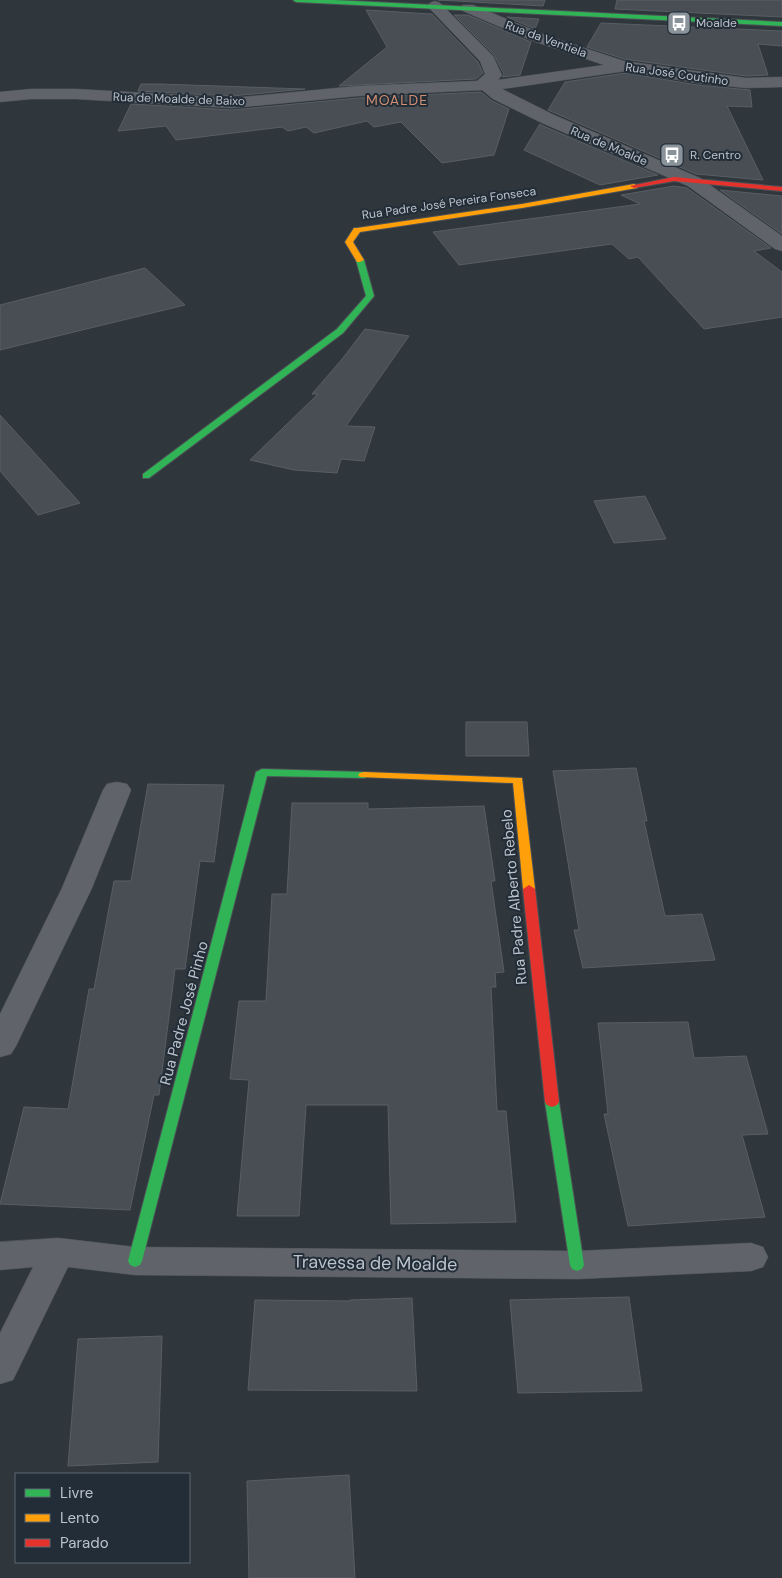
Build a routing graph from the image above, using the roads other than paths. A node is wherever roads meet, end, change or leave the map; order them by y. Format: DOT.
graph roads {
  1 [pos="296,0"];
  2 [pos="371,2"];
  3 [pos="431,3"];
  4 [pos="468,8"];
  5 [pos="782,24"];
  6 [pos="626,66"];
  7 [pos="782,82"];
  8 [pos="483,83"];
  9 [pos="358,91"];
  10 [pos="0,97"];
  11 [pos="694,182"];
  12 [pos="782,189"];
  13 [pos="782,245"];
  14 [pos="146,476"];
  15 [pos="262,772"];
  16 [pos="116,790"];
  17 [pos="0,1046"];
  18 [pos="58,1252"];
  19 [pos="0,1256"];
  20 [pos="752,1257"];
  21 [pos="135,1261"];
  22 [pos="577,1265"];
  23 [pos="0,1369"];
  1 -- 2 [label="street"];
  2 -- 3 [label="street"];
  3 -- 4 [label="street"];
  3 -- 8 [label="street"];
  4 -- 5 [label="street"];
  4 -- 6 [label="street, Rua da Ventiela"];
  6 -- 7 [label="street, Rua José Coutinho"];
  6 -- 8 [label="street, Rua José Coutinho"];
  8 -- 9 [label="street, Rua José Coutinho"];
  8 -- 11 [label="street, Rua de Moalde"];
  9 -- 10 [label="street, Rua de Moalde de Baixo"];
  11 -- 12 [label="street"];
  11 -- 13 [label="street, Rua de Moalde"];
  11 -- 14 [label="street, Rua Padre José Pereira Fonseca"];
  15 -- 21 [label="street, Rua Padre José Pinho"];
  15 -- 22 [label="street, Rua Padre Alberto Rebelo"];
  16 -- 17 [label="street"];
  18 -- 19 [label="street, Travessa de Moalde"];
  18 -- 21 [label="street, Travessa de Moalde"];
  18 -- 23 [label="street"];
  20 -- 22 [label="street, Travessa de Moalde"];
  21 -- 22 [label="street, Travessa de Moalde"];
}
